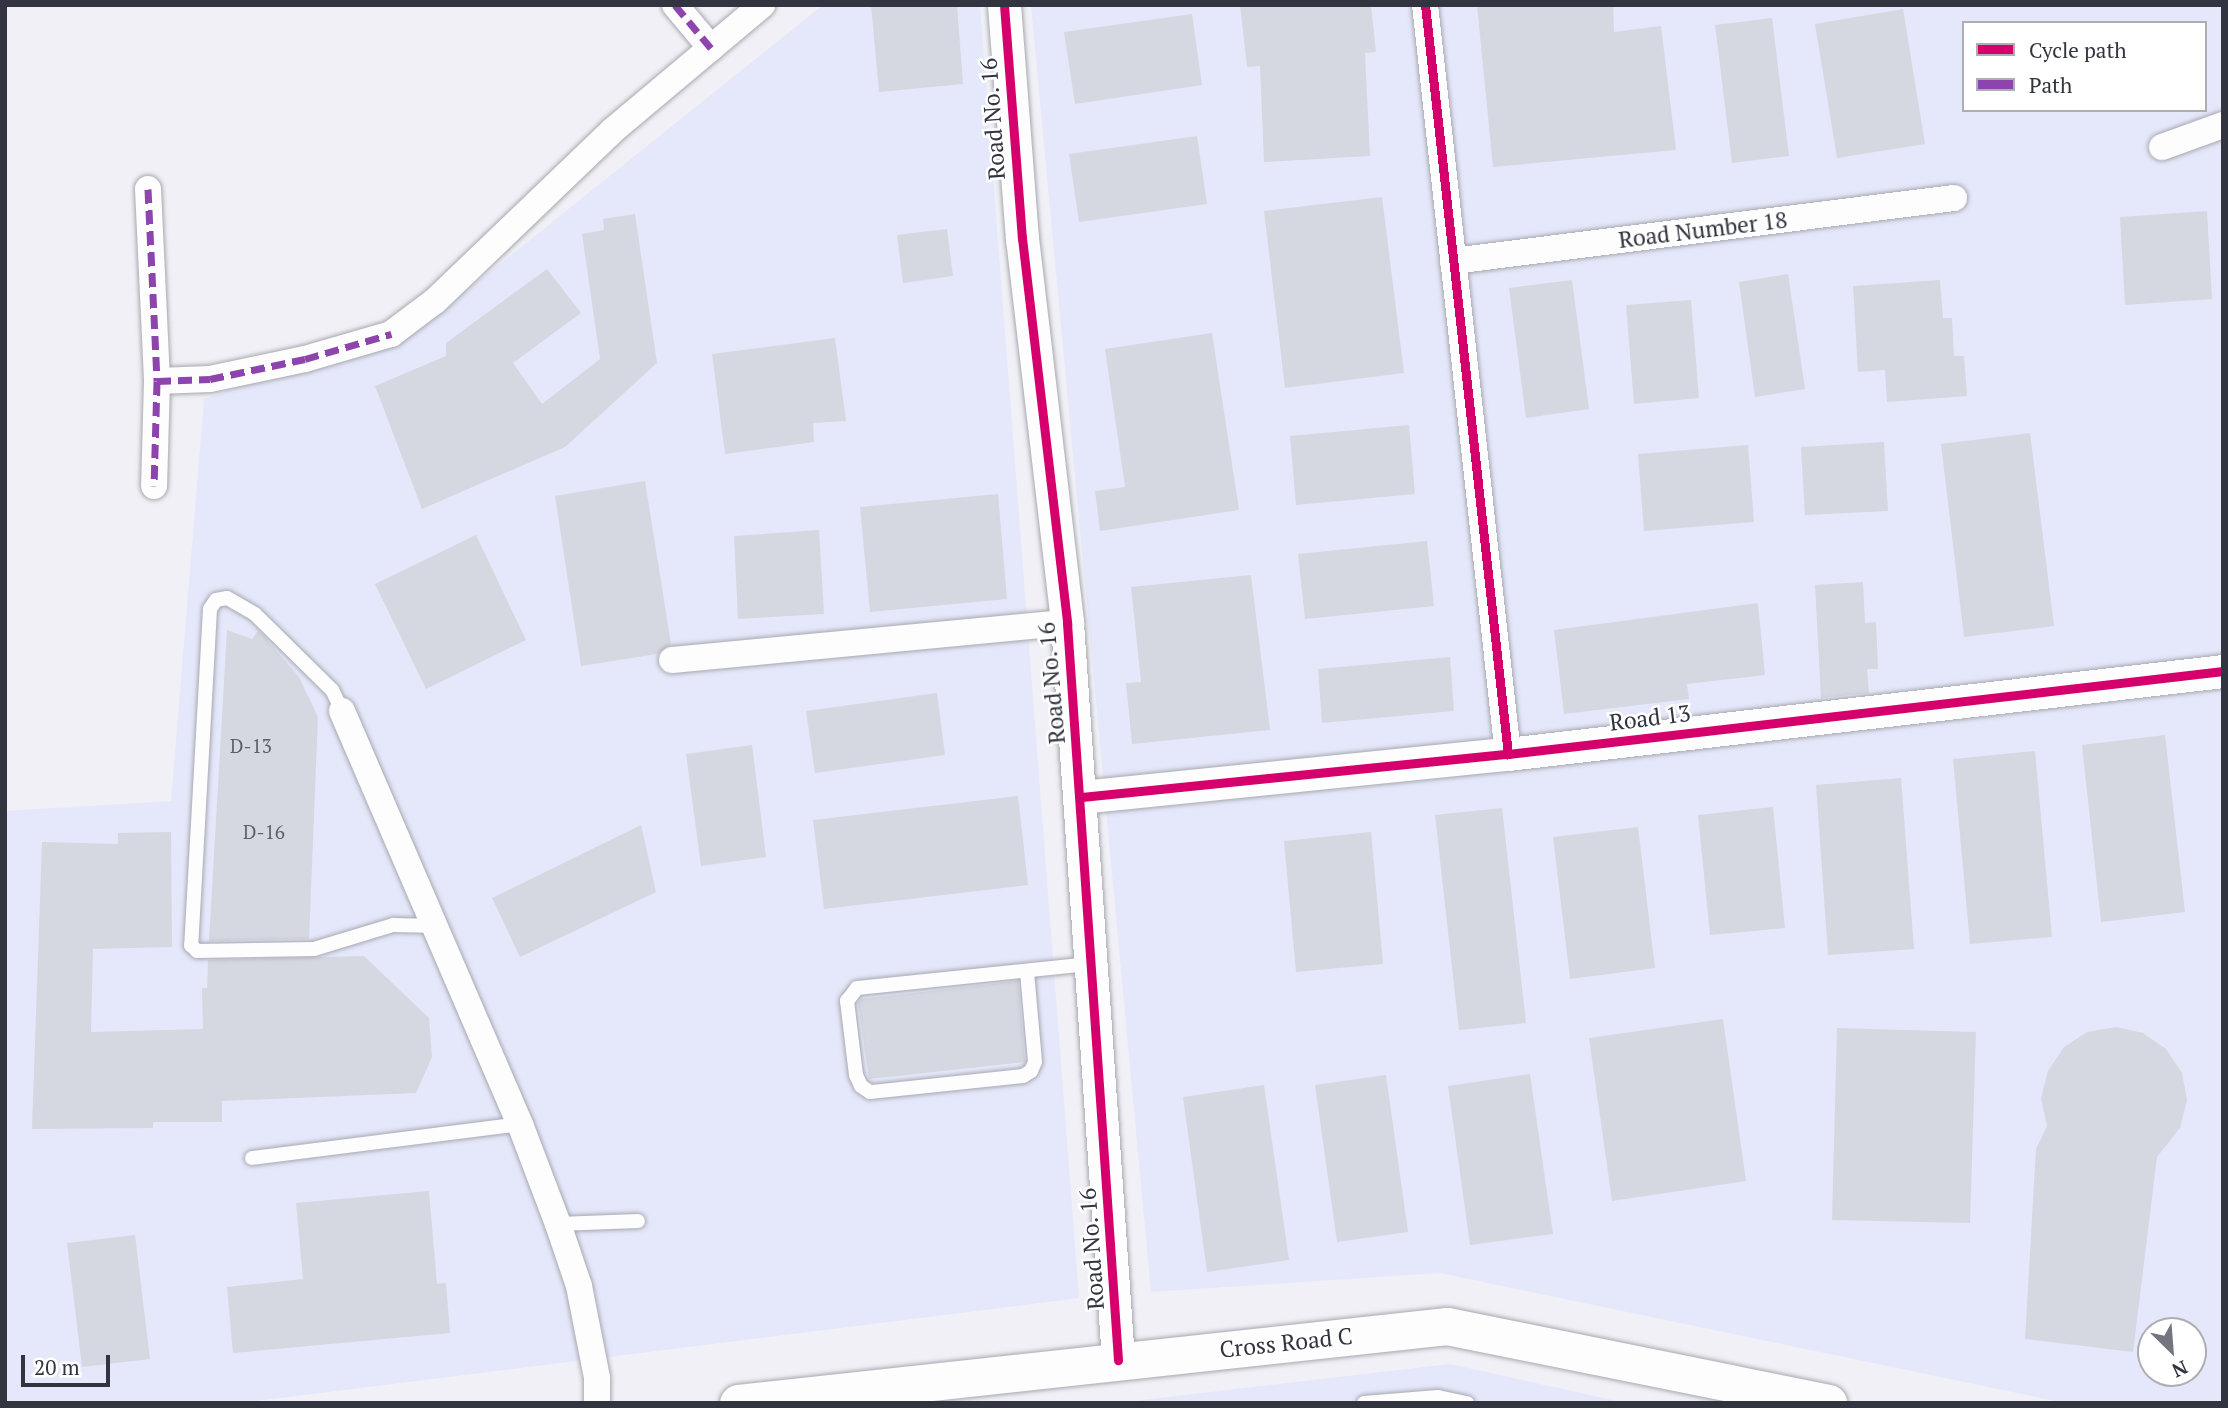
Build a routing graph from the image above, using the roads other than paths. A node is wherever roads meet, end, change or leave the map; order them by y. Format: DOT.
graph roads {
  1 [pos="675,5"];
  2 [pos="762,5"];
  3 [pos="1004,5"];
  4 [pos="1425,5"];
  5 [pos="711,48"];
  6 [pos="2223,125"];
  7 [pos="2162,147"];
  8 [pos="148,189"];
  9 [pos="1954,198"];
  10 [pos="1453,261"];
  11 [pos="157,381"];
  12 [pos="154,486"];
  13 [pos="1067,623"];
  14 [pos="672,660"];
  15 [pos="2223,671"];
  16 [pos="342,710"];
  17 [pos="1508,754"];
  18 [pos="1081,797"];
  19 [pos="437,926"];
  20 [pos="1092,964"];
  21 [pos="1027,972"];
  22 [pos="520,1124"];
  23 [pos="252,1158"];
  24 [pos="638,1221"];
  25 [pos="558,1224"];
  26 [pos="1118,1360"];
  27 [pos="597,1403"];
  28 [pos="738,1403"];
  29 [pos="1364,1403"];
  30 [pos="1467,1403"];
  31 [pos="1828,1403"];
  1 -- 5 [label="street"];
  2 -- 5 [label="street"];
  3 -- 13 [label="street, Road No. 16"];
  4 -- 10 [label="street"];
  5 -- 11 [label="street"];
  6 -- 7 [label="street"];
  8 -- 11 [label="street"];
  9 -- 10 [label="street, Road Number 18"];
  10 -- 17 [label="street"];
  11 -- 12 [label="street"];
  13 -- 14 [label="street"];
  13 -- 18 [label="street, Road No. 16"];
  15 -- 17 [label="street, Road 13"];
  16 -- 19 [label="street"];
  16 -- 19 [label="lane"];
  17 -- 18 [label="street, Road 13"];
  18 -- 20 [label="street, Road No. 16"];
  19 -- 22 [label="street"];
  20 -- 21 [label="lane"];
  20 -- 26 [label="street, Road No. 16"];
  21 -- 21 [label="lane"];
  22 -- 23 [label="lane"];
  22 -- 25 [label="street"];
  24 -- 25 [label="lane"];
  25 -- 27 [label="street"];
  26 -- 28 [label="main road, Cross Road C"];
  26 -- 31 [label="main road, Cross Road C"];
  29 -- 30 [label="lane"];
}
